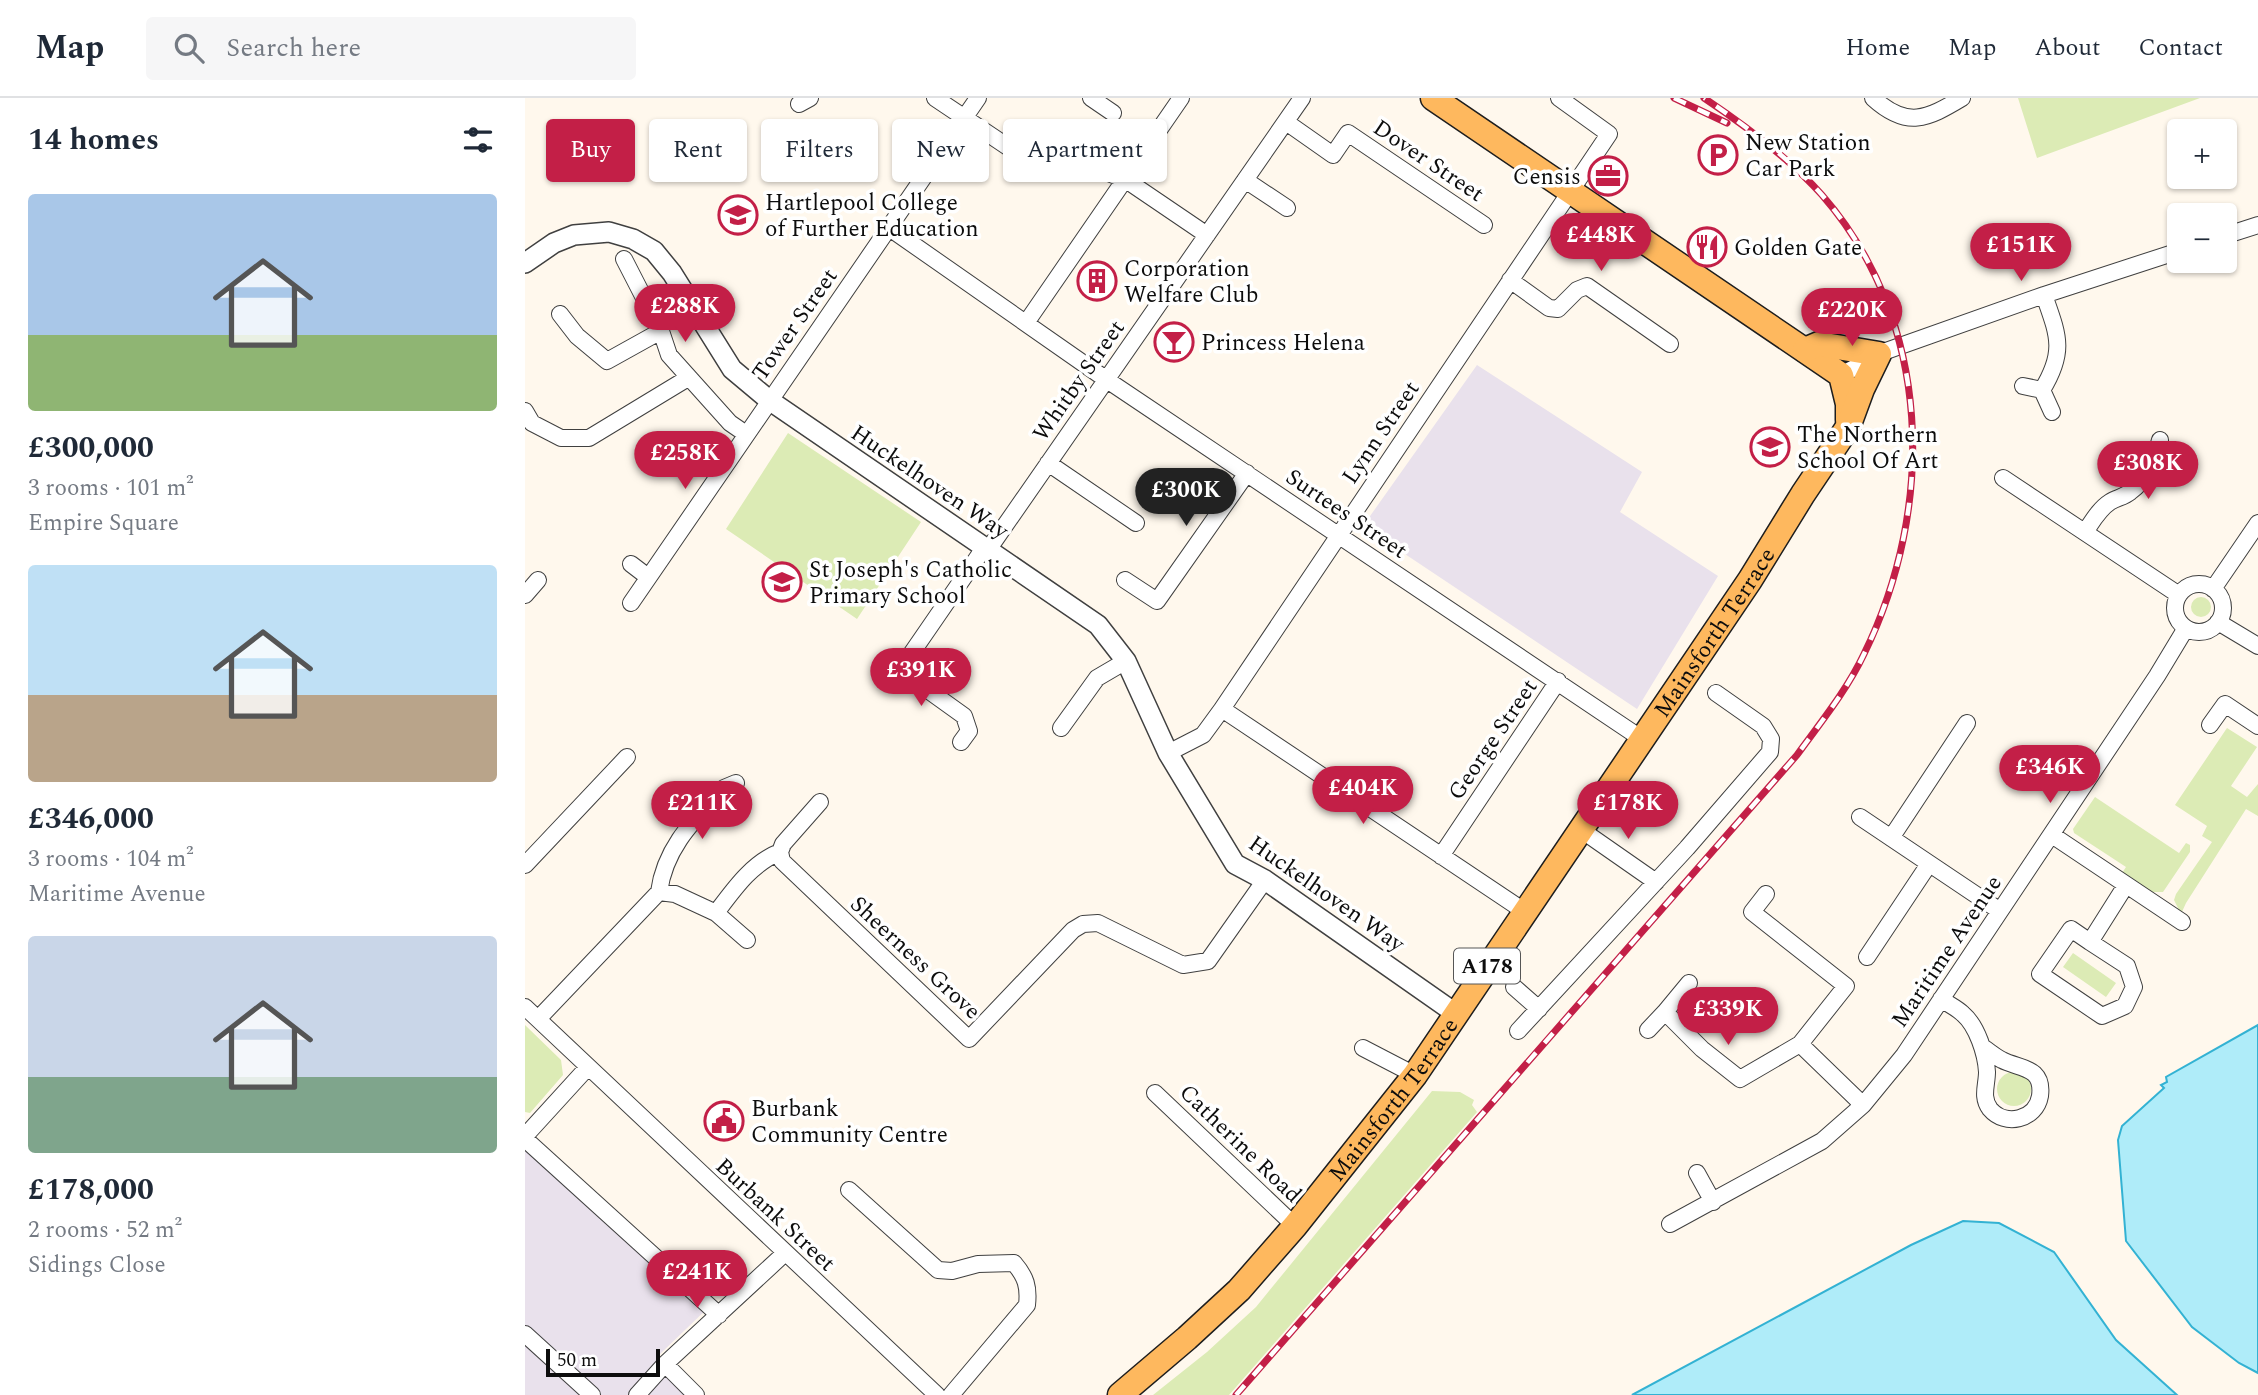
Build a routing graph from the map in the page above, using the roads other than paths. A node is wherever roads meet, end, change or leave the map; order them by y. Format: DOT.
graph roads {
  1 [pos="935,98"];
  2 [pos="978,98"];
  3 [pos="1091,98"];
  4 [pos="1181,98"];
  5 [pos="1302,98"];
  6 [pos="1433,98"];
  7 [pos="1559,98"];
  8 [pos="1873,98"];
  9 [pos="1962,98"];
  10 [pos="1113,113"];
  11 [pos="964,118"];
  12 [pos="1167,119"];
  13 [pos="1286,122"];
  14 [pos="1003,144"];
  15 [pos="1245,180"];
  16 [pos="1125,182"];
  17 [pos="1129,182"];
  18 [pos="1570,192"];
  19 [pos="1287,208"];
  20 [pos="1484,225"];
  21 [pos="2258,225"];
  22 [pos="888,227"];
  23 [pos="2237,232"];
  24 [pos="1207,235"];
  25 [pos="528,255"];
  26 [pos="2167,255"];
  27 [pos="624,259"];
  28 [pos="650,272"];
  29 [pos="634,279"];
  30 [pos="1510,280"];
  31 [pos="2044,295"];
  32 [pos="560,314"];
  33 [pos="1026,323"];
  34 [pos="661,331"];
  35 [pos="1670,344"];
  36 [pos="1805,350"];
  37 [pos="1879,354"];
  38 [pos="1841,375"];
  39 [pos="688,379"];
  40 [pos="1107,380"];
  41 [pos="2023,386"];
  42 [pos="2042,390"];
  43 [pos="769,400"];
  44 [pos="525,411"];
  45 [pos="2052,412"];
  46 [pos="1848,428"];
  47 [pos="746,435"];
  48 [pos="2160,440"];
  49 [pos="1048,463"];
  50 [pos="1247,473"];
  51 [pos="2003,478"];
  52 [pos="1136,523"];
  53 [pos="2258,523"];
  54 [pos="2085,532"];
  55 [pos="1338,534"];
  56 [pos="986,549"];
  57 [pos="631,564"];
  58 [pos="649,576"];
  59 [pos="538,580"];
  60 [pos="1125,580"];
  61 [pos="2213,589"];
  62 [pos="525,595"];
  63 [pos="2179,595"];
  64 [pos="631,603"];
  65 [pos="2218,622"];
  66 [pos="2186,628"];
  67 [pos="2258,646"];
  68 [pos="1126,661"];
  69 [pos="1558,681"];
  70 [pos="1716,693"];
  71 [pos="1221,709"];
  72 [pos="1967,723"];
  73 [pos="2210,725"];
  74 [pos="2258,726"];
  75 [pos="1062,728"];
  76 [pos="1642,739"];
  77 [pos="961,742"];
  78 [pos="1168,753"];
  79 [pos="627,757"];
  80 [pos="736,783"];
  81 [pos="820,802"];
  82 [pos="1860,817"];
  83 [pos="1580,830"];
  84 [pos="2053,835"];
  85 [pos="1891,838"];
  86 [pos="780,852"];
  87 [pos="1441,856"];
  88 [pos="1929,864"];
  89 [pos="525,865"];
  90 [pos="1265,880"];
  91 [pos="1655,882"];
  92 [pos="2126,885"];
  93 [pos="659,892"];
  94 [pos="1766,894"];
  95 [pos="1524,911"];
  96 [pos="2000,911"];
  97 [pos="716,913"];
  98 [pos="2182,922"];
  99 [pos="747,940"];
  100 [pos="2090,942"];
  101 [pos="1867,957"];
  102 [pos="1689,983"];
  103 [pos="1514,987"];
  104 [pos="1941,999"];
  105 [pos="525,1007"];
  106 [pos="1539,1009"];
  107 [pos="1665,1012"];
  108 [pos="1455,1013"];
  109 [pos="538,1019"];
  110 [pos="1648,1030"];
  111 [pos="1518,1031"];
  112 [pos="1800,1044"];
  113 [pos="1363,1048"];
  114 [pos="1984,1048"];
  115 [pos="587,1067"];
  116 [pos="1415,1075"];
  117 [pos="1155,1093"];
  118 [pos="1863,1105"];
  119 [pos="525,1137"];
  120 [pos="1697,1173"];
  121 [pos="849,1191"];
  122 [pos="1713,1202"];
  123 [pos="1670,1224"];
  124 [pos="1295,1226"];
  125 [pos="785,1252"];
  126 [pos="719,1315"];
  127 [pos="525,1335"];
  128 [pos="665,1364"];
  129 [pos="592,1395"];
  130 [pos="637,1395"];
  131 [pos="696,1395"];
  132 [pos="937,1395"];
  133 [pos="951,1395"];
  134 [pos="1120,1395"];
  1 -- 11 [label="street"];
  2 -- 11 [label="street, Tower Street"];
  3 -- 10 [label="street"];
  4 -- 12 [label="street"];
  5 -- 13 [label="street, Whitby Street"];
  6 -- 18 [label="main road"];
  7 -- 18 [label="street, Lynn Street"];
  8 -- 9 [label="street"];
  11 -- 14 [label="street"];
  11 -- 22 [label="street, Tower Street"];
  13 -- 15 [label="street, Whitby Street"];
  13 -- 20 [label="street, Dover Street"];
  15 -- 19 [label="street"];
  15 -- 24 [label="street, Whitby Street"];
  16 -- 33 [label="street"];
  17 -- 24 [label="street"];
  18 -- 30 [label="street, Lynn Street"];
  18 -- 36 [label="main road"];
  21 -- 23 [label="street"];
  22 -- 33 [label="street, Surtees Street"];
  22 -- 43 [label="street, Tower Street"];
  24 -- 40 [label="street, Whitby Street"];
  25 -- 43 [label="street, Huckelhoven Way"];
  26 -- 31 [label="street"];
  27 -- 29 [label="street"];
  28 -- 29 [label="street"];
  29 -- 34 [label="street"];
  30 -- 35 [label="street"];
  30 -- 55 [label="street, Lynn Street"];
  31 -- 37 [label="street"];
  31 -- 42 [label="street"];
  32 -- 34 [label="street"];
  33 -- 40 [label="street, Surtees Street"];
  34 -- 39 [label="street"];
  36 -- 37 [label="main road"];
  36 -- 38 [label="main road"];
  37 -- 38 [label="street"];
  37 -- 46 [label="main road, Mainsforth Terrace"];
  38 -- 46 [label="main road"];
  39 -- 44 [label="street"];
  39 -- 47 [label="street"];
  40 -- 49 [label="street, Whitby Street"];
  40 -- 50 [label="street, Surtees Street"];
  41 -- 42 [label="street"];
  42 -- 45 [label="street"];
  43 -- 47 [label="street, Tower Street"];
  43 -- 56 [label="street, Huckelhoven Way"];
  46 -- 76 [label="main road, Mainsforth Terrace / A178"];
  47 -- 58 [label="street, Tower Street"];
  48 -- 54 [label="street"];
  49 -- 52 [label="street"];
  49 -- 56 [label="street, Whitby Street"];
  50 -- 55 [label="street, Surtees Street"];
  50 -- 60 [label="street"];
  51 -- 54 [label="street"];
  53 -- 61 [label="street"];
  54 -- 63 [label="street"];
  55 -- 69 [label="street, Surtees Street"];
  55 -- 71 [label="street, Lynn Street"];
  56 -- 68 [label="street, Huckelhoven Way"];
  56 -- 77 [label="street, Whitby Street"];
  57 -- 58 [label="street"];
  58 -- 64 [label="street, Tower Street"];
  59 -- 62 [label="street"];
  61 -- 63 [label="street"];
  61 -- 65 [label="street"];
  63 -- 66 [label="street"];
  65 -- 66 [label="street"];
  65 -- 67 [label="street"];
  66 -- 84 [label="street, Maritime Avenue"];
  68 -- 75 [label="street"];
  68 -- 78 [label="street, Huckelhoven Way"];
  69 -- 76 [label="street, Surtees Street"];
  69 -- 87 [label="street, George Street"];
  70 -- 91 [label="street"];
  71 -- 78 [label="street, Lynn Street"];
  71 -- 87 [label="street"];
  72 -- 85 [label="street"];
  73 -- 74 [label="street"];
  76 -- 83 [label="main road, Mainsforth Terrace / A178"];
  78 -- 90 [label="street, Huckelhoven Way"];
  79 -- 89 [label="street"];
  80 -- 93 [label="street"];
  81 -- 86 [label="street"];
  82 -- 85 [label="street"];
  83 -- 91 [label="street"];
  83 -- 95 [label="main road, Mainsforth Terrace / A178"];
  84 -- 92 [label="street"];
  84 -- 96 [label="street, Maritime Avenue"];
  85 -- 88 [label="street"];
  86 -- 90 [label="street, Sheerness Grove"];
  86 -- 97 [label="street"];
  87 -- 95 [label="street"];
  88 -- 96 [label="street"];
  88 -- 101 [label="street"];
  90 -- 108 [label="street, Huckelhoven Way"];
  91 -- 106 [label="street"];
  92 -- 98 [label="street"];
  92 -- 100 [label="street"];
  93 -- 97 [label="street"];
  93 -- 109 [label="street"];
  94 -- 112 [label="street"];
  95 -- 108 [label="main road, Mainsforth Terrace / A178"];
  96 -- 104 [label="street, Maritime Avenue"];
  97 -- 99 [label="street"];
  100 -- 100 [label="street"];
  102 -- 107 [label="street"];
  103 -- 106 [label="street"];
  104 -- 114 [label="street"];
  104 -- 118 [label="street, Maritime Avenue"];
  105 -- 109 [label="street, Burbank Street"];
  106 -- 111 [label="street"];
  107 -- 110 [label="street"];
  107 -- 112 [label="street"];
  108 -- 116 [label="main road, Mainsforth Terrace / A178"];
  109 -- 115 [label="street, Burbank Street"];
  112 -- 118 [label="street"];
  113 -- 116 [label="street"];
  114 -- 114 [label="street"];
  115 -- 119 [label="street"];
  115 -- 125 [label="street, Burbank Street"];
  116 -- 124 [label="main road, Mainsforth Terrace / A178"];
  117 -- 124 [label="street, Catherine Road"];
  118 -- 122 [label="street, Maritime Avenue"];
  119 -- 126 [label="street"];
  120 -- 122 [label="street"];
  121 -- 133 [label="street"];
  122 -- 123 [label="street, Maritime Avenue"];
  124 -- 134 [label="main road, Mainsforth Terrace / A178"];
  125 -- 126 [label="street"];
  125 -- 132 [label="street, Burbank Street"];
  126 -- 128 [label="street"];
  127 -- 129 [label="street"];
  128 -- 130 [label="street"];
  128 -- 131 [label="street"];
}
